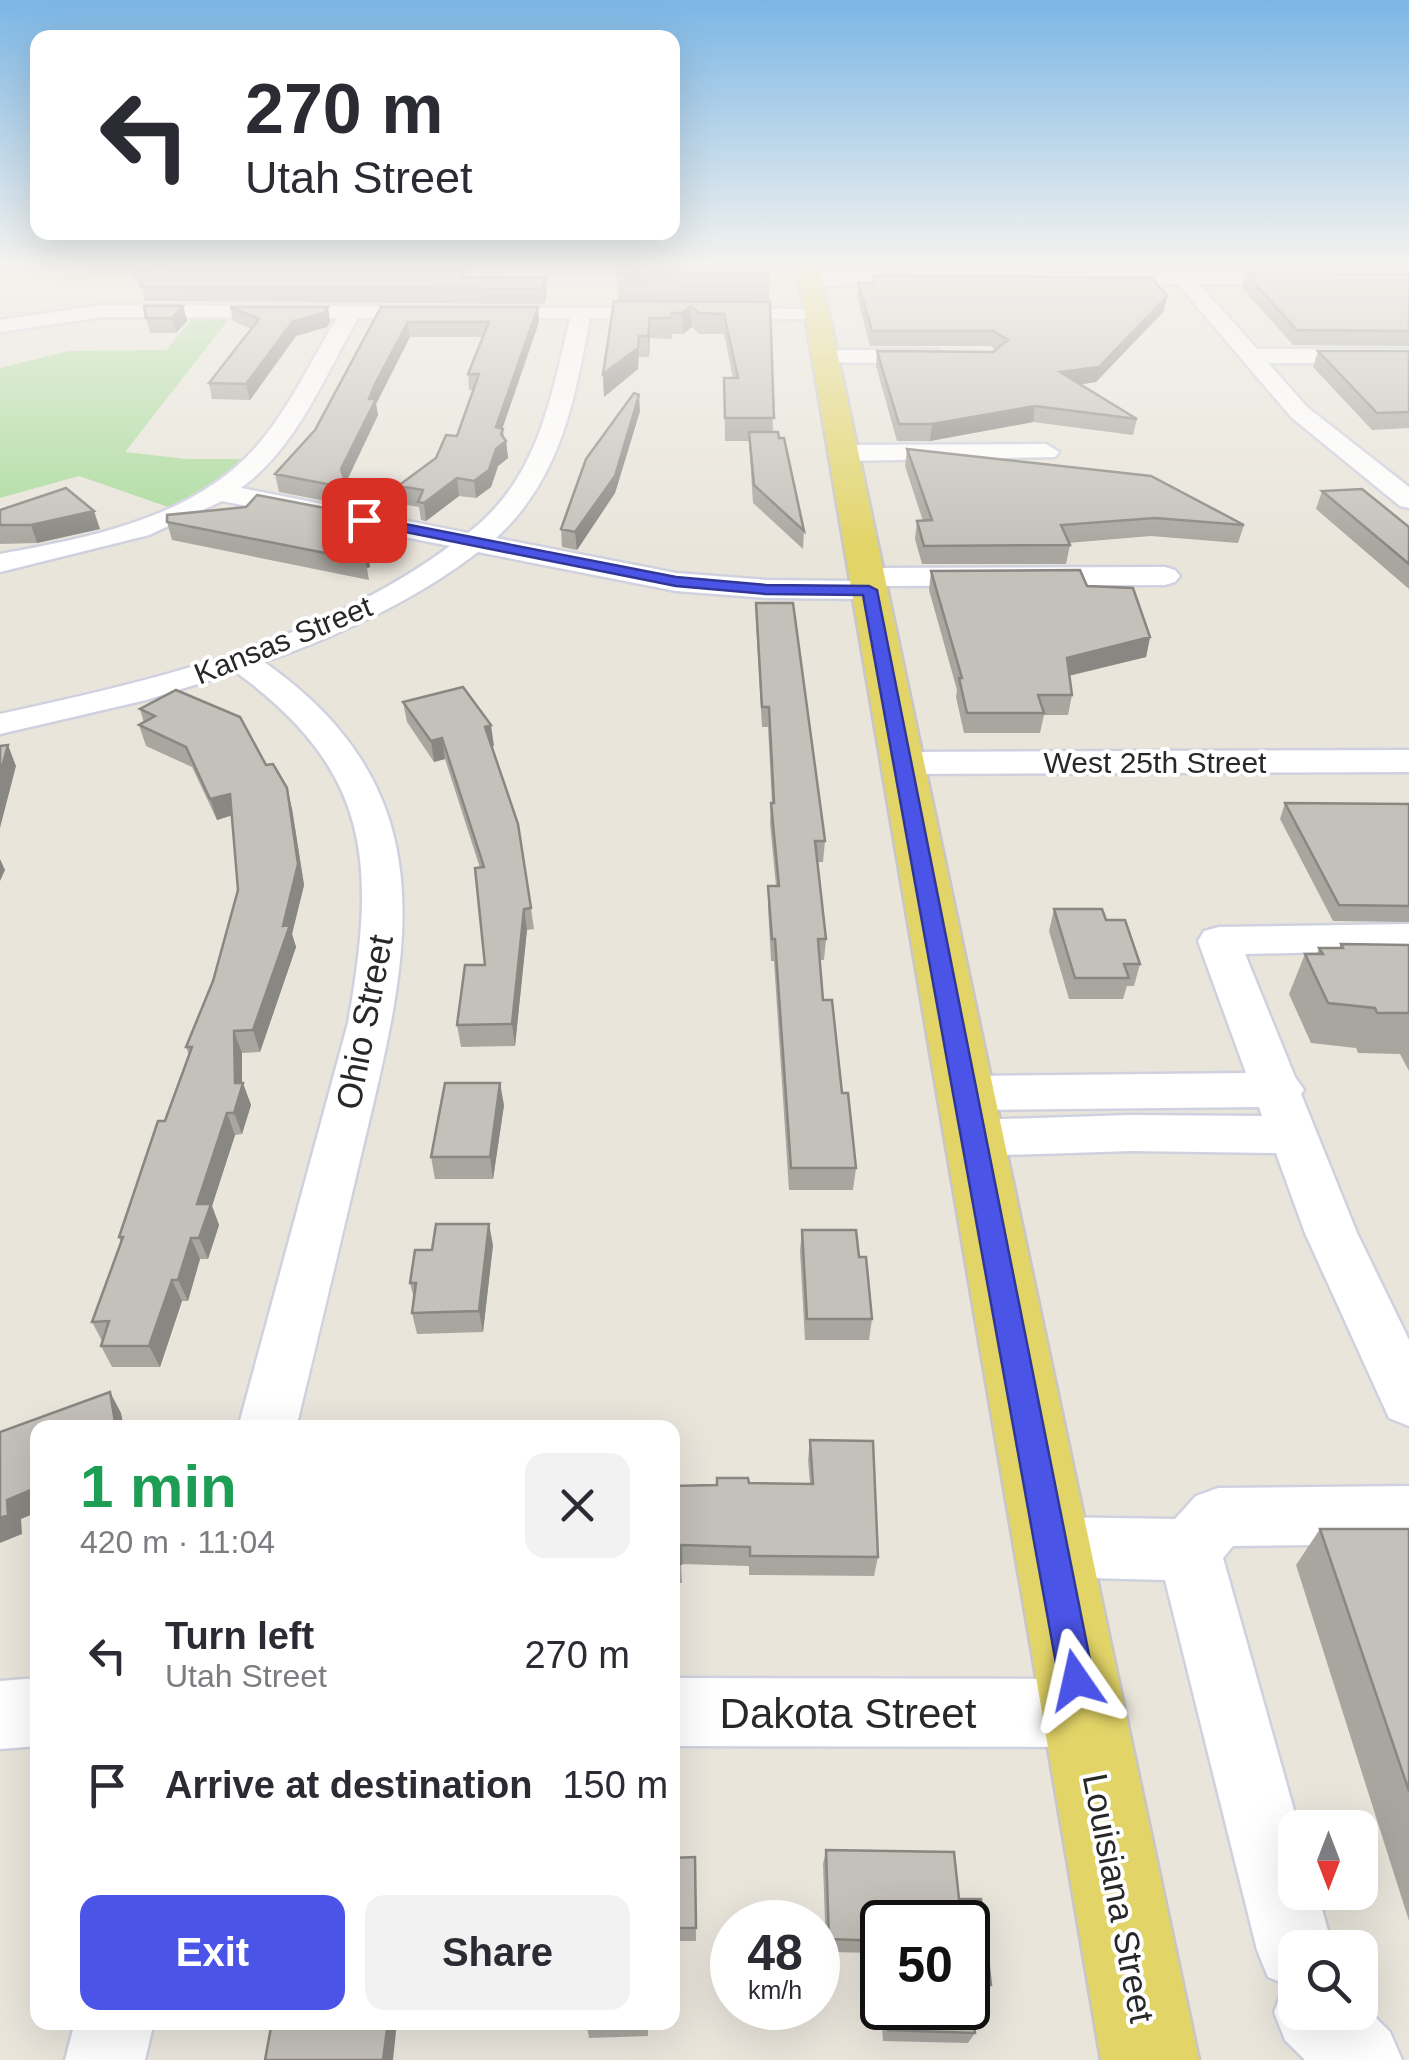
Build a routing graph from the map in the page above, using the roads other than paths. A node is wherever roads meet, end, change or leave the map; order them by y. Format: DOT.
graph roads {
  1 [pos="323,358"];
  2 [pos="570,358"];
  3 [pos="826,358"];
  4 [pos="1252,358"];
  5 [pos="1046,452"];
  6 [pos="843,453"];
  7 [pos="1399,462"];
  8 [pos="1364,464"];
  9 [pos="218,492"];
  10 [pos="1409,500"];
  11 [pos="474,542"];
  12 [pos="0,563"];
  13 [pos="1165,576"];
  14 [pos="868,584"];
  15 [pos="241,660"];
  16 [pos="0,724"];
  17 [pos="1409,761"];
  18 [pos="901,764"];
  19 [pos="1409,937"];
  20 [pos="1280,1090"];
  21 [pos="969,1116"];
  22 [pos="1295,1135"];
  23 [pos="1409,1400"];
  24 [pos="269,1420"];
  25 [pos="1409,1515"];
  26 [pos="1051,1547"];
  27 [pos="1189,1550"];
  28 [pos="680,1712"];
  29 [pos="30,1713"];
  30 [pos="1083,1713"];
  31 [pos="0,1715"];
  32 [pos="1290,1930"];
  33 [pos="113,2030"];
  34 [pos="1331,2030"];
  35 [pos="105,2060"];
  36 [pos="1150,2060"];
  37 [pos="1362,2060"];
  1 -- 9 [label="street"];
  2 -- 11 [label="street, Kansas Street"];
  3 -- 6 [label="main road, Louisiana Street"];
  4 -- 8 [label="street"];
  5 -- 6 [label="street"];
  6 -- 14 [label="main road, Louisiana Street"];
  7 -- 8 [label="street"];
  8 -- 10 [label="street"];
  9 -- 11 [label="street"];
  9 -- 12 [label="street"];
  11 -- 14 [label="street"];
  11 -- 15 [label="street, Kansas Street"];
  13 -- 14 [label="street"];
  14 -- 18 [label="main road, Louisiana Street"];
  15 -- 16 [label="street, Kansas Street"];
  15 -- 24 [label="street, Ohio Street"];
  17 -- 18 [label="street, West 25th Street"];
  18 -- 21 [label="main road, Louisiana Street"];
  19 -- 20 [label="street"];
  20 -- 21 [label="street"];
  20 -- 22 [label="street"];
  21 -- 22 [label="street"];
  21 -- 26 [label="main road, Louisiana Street"];
  22 -- 23 [label="street"];
  25 -- 27 [label="street"];
  26 -- 27 [label="street"];
  26 -- 30 [label="main road, Louisiana Street"];
  27 -- 32 [label="street"];
  28 -- 30 [label="street, Dakota Street"];
  29 -- 31 [label="street"];
  30 -- 36 [label="main road, Louisiana Street"];
  33 -- 35 [label="street"];
  34 -- 37 [label="street"];
}
